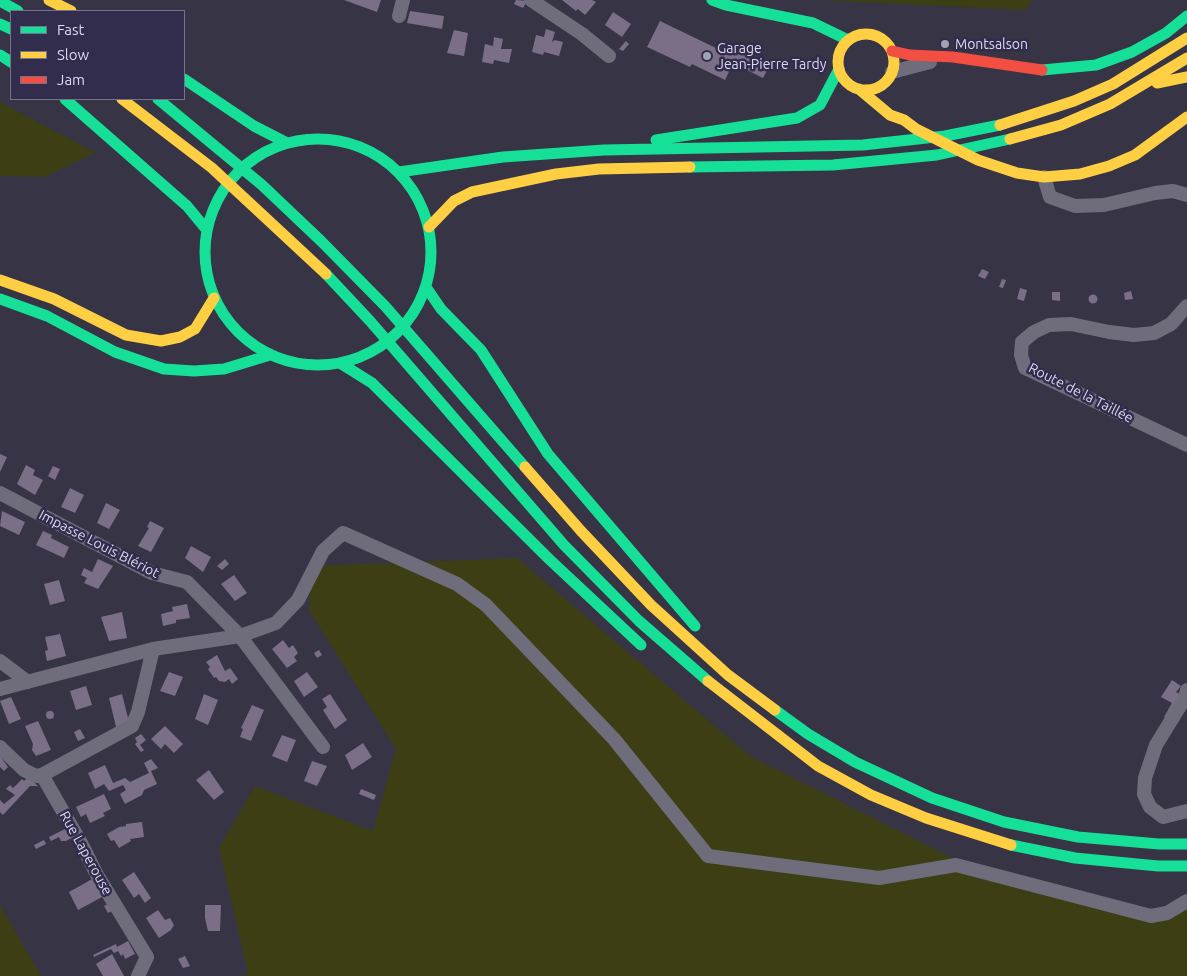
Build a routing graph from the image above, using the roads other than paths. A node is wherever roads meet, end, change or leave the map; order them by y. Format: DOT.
graph roads {
  1 [pos="49,0"];
  2 [pos="404,0"];
  3 [pos="531,0"];
  4 [pos="712,0"];
  5 [pos="0,1"];
  6 [pos="16,10"];
  7 [pos="68,10"];
  8 [pos="399,16"];
  9 [pos="1187,16"];
  10 [pos="799,21"];
  11 [pos="1187,38"];
  12 [pos="848,40"];
  13 [pos="892,51"];
  14 [pos="609,56"];
  15 [pos="1187,58"];
  16 [pos="838,64"];
  17 [pos="1061,69"];
  18 [pos="889,76"];
  19 [pos="1187,77"];
  20 [pos="185,80"];
  21 [pos="1145,85"];
  22 [pos="860,89"];
  23 [pos="66,100"];
  24 [pos="123,100"];
  25 [pos="159,100"];
  26 [pos="1187,117"];
  27 [pos="904,120"];
  28 [pos="287,143"];
  29 [pos="604,150"];
  30 [pos="399,172"];
  31 [pos="1044,177"];
  32 [pos="1187,195"];
  33 [pos="429,227"];
  34 [pos="206,229"];
  35 [pos="0,280"];
  36 [pos="426,287"];
  37 [pos="214,298"];
  38 [pos="0,300"];
  39 [pos="1187,306"];
  40 [pos="270,354"];
  41 [pos="340,363"];
  42 [pos="1187,445"];
  43 [pos="0,493"];
  44 [pos="702,634"];
  45 [pos="240,636"];
  46 [pos="153,649"];
  47 [pos="652,655"];
  48 [pos="0,661"];
  49 [pos="736,666"];
  50 [pos="28,682"];
  51 [pos="0,689"];
  52 [pos="1187,690"];
  53 [pos="741,721"];
  54 [pos="0,747"];
  55 [pos="323,747"];
  56 [pos="818,766"];
  57 [pos="42,775"];
  58 [pos="910,788"];
  59 [pos="1187,811"];
  60 [pos="1187,844"];
  61 [pos="1187,866"];
  62 [pos="1187,901"];
  63 [pos="138,976"];
  1 -- 7 [label="main road"];
  2 -- 8 [label="street"];
  3 -- 14 [label="street"];
  4 -- 10 [label="main road"];
  5 -- 6 [label="main road"];
  9 -- 17 [label="main road"];
  10 -- 12 [label="main road"];
  10 -- 16 [label="main road"];
  11 -- 29 [label="main road"];
  12 -- 13 [label="main road"];
  12 -- 16 [label="main road"];
  13 -- 17 [label="main road"];
  13 -- 18 [label="main road"];
  15 -- 21 [label="main road"];
  16 -- 22 [label="main road"];
  16 -- 29 [label="main road"];
  17 -- 18 [label="street"];
  18 -- 22 [label="main road"];
  18 -- 27 [label="main road"];
  19 -- 21 [label="main road"];
  20 -- 28 [label="main road"];
  21 -- 33 [label="main road"];
  22 -- 27 [label="main road"];
  23 -- 34 [label="main road"];
  24 -- 56 [label="main road"];
  25 -- 58 [label="main road"];
  26 -- 31 [label="main road"];
  27 -- 31 [label="main road"];
  28 -- 30 [label="main road"];
  28 -- 34 [label="main road"];
  29 -- 30 [label="main road"];
  30 -- 33 [label="main road"];
  31 -- 32 [label="street"];
  33 -- 36 [label="main road"];
  34 -- 37 [label="main road"];
  35 -- 37 [label="main road"];
  36 -- 41 [label="main road"];
  36 -- 44 [label="main road"];
  37 -- 40 [label="main road"];
  38 -- 40 [label="main road"];
  39 -- 42 [label="street, Route de la Taillée"];
  40 -- 41 [label="main road"];
  41 -- 47 [label="main road"];
  43 -- 45 [label="street, Impasse Louis Blériot"];
  45 -- 46 [label="street"];
  45 -- 55 [label="street, Impasse Louis Blériot"];
  45 -- 62 [label="street"];
  46 -- 50 [label="street"];
  46 -- 57 [label="street"];
  48 -- 50 [label="street"];
  49 -- 58 [label="main road"];
  50 -- 51 [label="street"];
  52 -- 59 [label="street"];
  53 -- 56 [label="main road"];
  54 -- 57 [label="street"];
  56 -- 61 [label="main road"];
  57 -- 63 [label="street, Rue Laperouse"];
  58 -- 60 [label="main road"];
}
